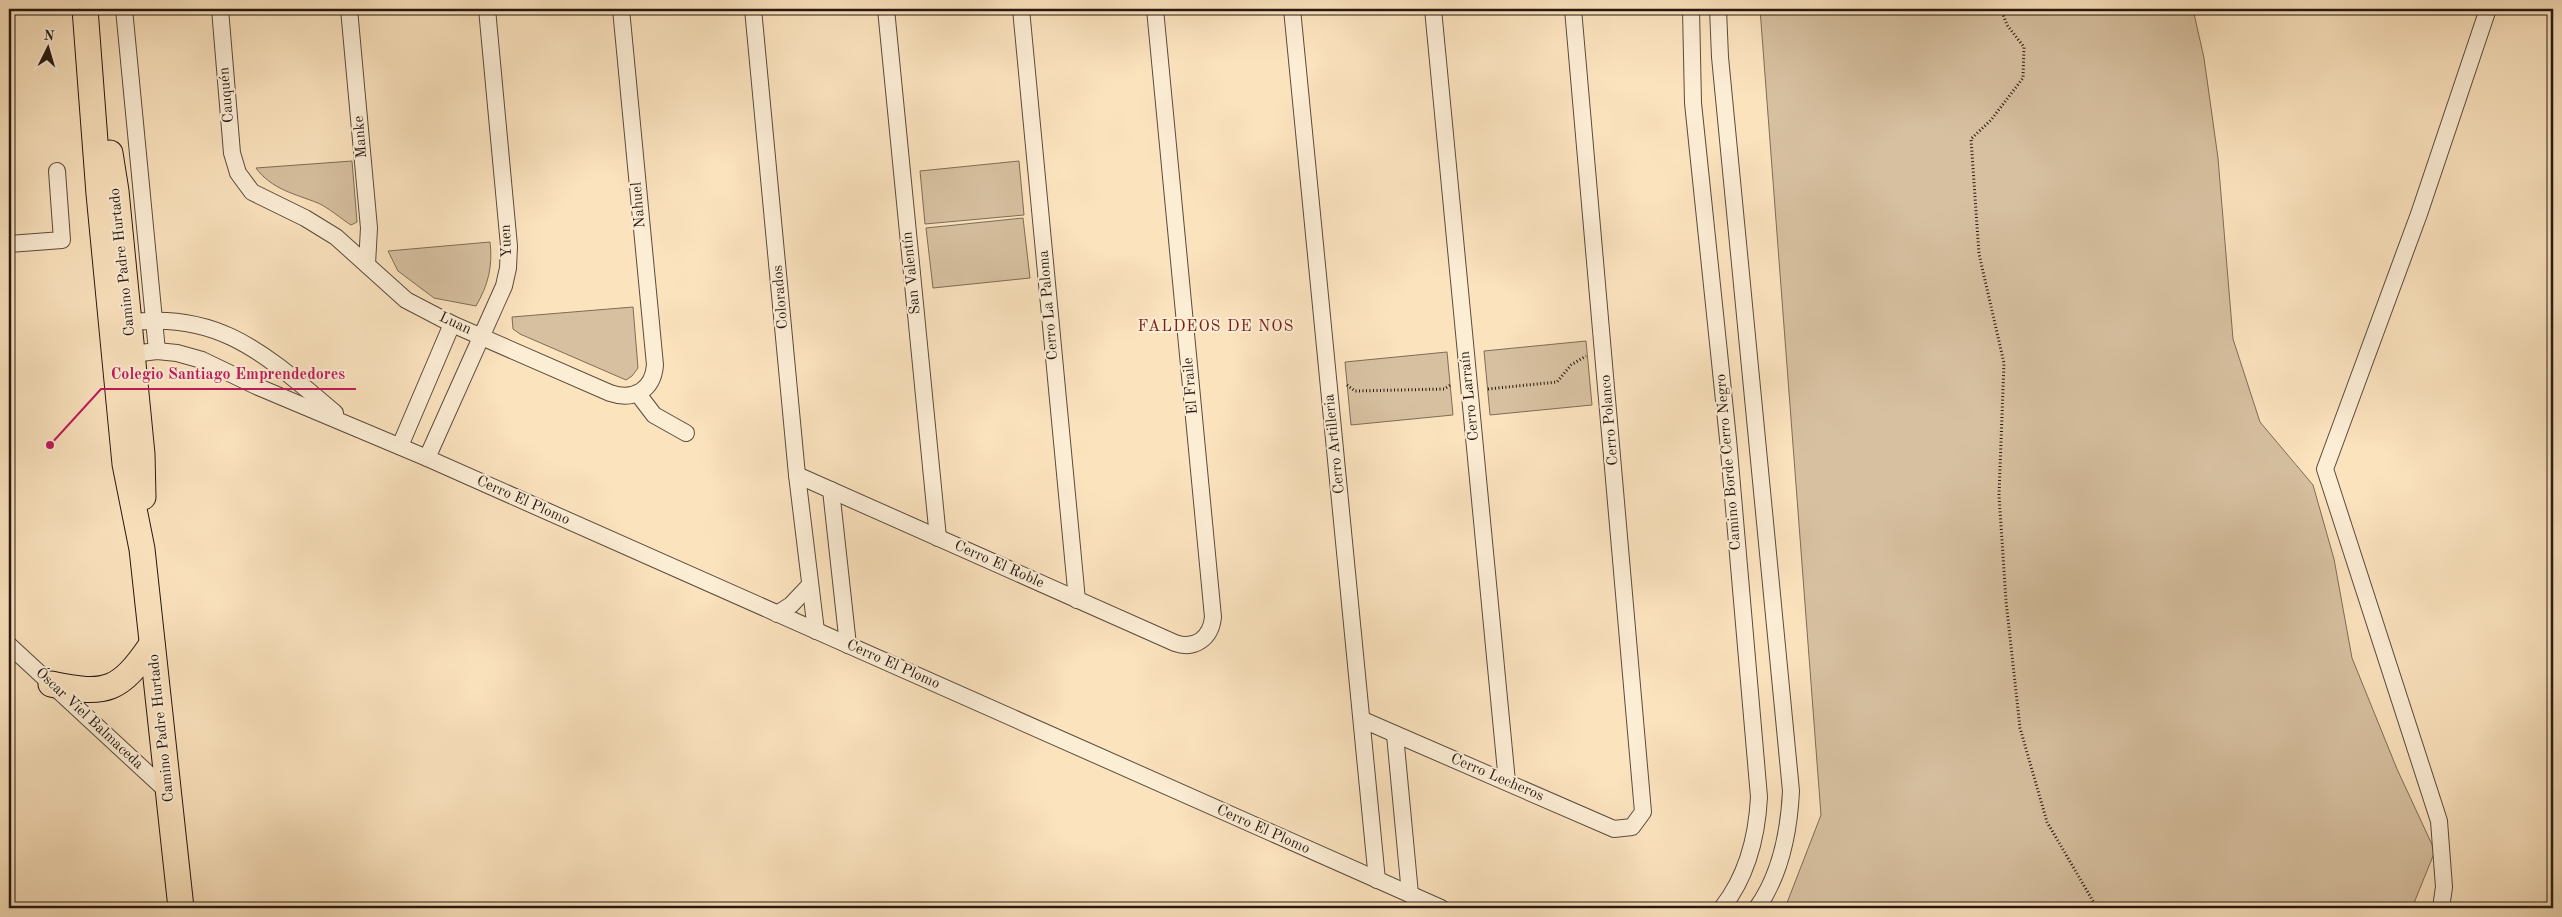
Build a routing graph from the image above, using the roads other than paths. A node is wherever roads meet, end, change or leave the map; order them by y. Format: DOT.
graph roads {
  1 [pos="85,9"];
  2 [pos="124,9"];
  3 [pos="220,9"];
  4 [pos="349,9"];
  5 [pos="487,9"];
  6 [pos="620,9"];
  7 [pos="753,9"];
  8 [pos="886,9"];
  9 [pos="1021,9"];
  10 [pos="1155,9"];
  11 [pos="1292,9"];
  12 [pos="1433,9"];
  13 [pos="1574,9"];
  14 [pos="1691,9"];
  15 [pos="1718,9"];
  16 [pos="2488,9"];
  17 [pos="57,171"];
  18 [pos="242,180"];
  19 [pos="9,244"];
  20 [pos="367,264"];
  21 [pos="154,319"];
  22 [pos="120,324"];
  23 [pos="452,324"];
  24 [pos="481,336"];
  25 [pos="157,351"];
  26 [pos="123,355"];
  27 [pos="638,394"];
  28 [pos="346,422"];
  29 [pos="686,433"];
  30 [pos="400,446"];
  31 [pos="427,458"];
  32 [pos="797,475"];
  33 [pos="830,490"];
  34 [pos="938,538"];
  35 [pos="810,585"];
  36 [pos="1078,600"];
  37 [pos="777,614"];
  38 [pos="816,631"];
  39 [pos="1202,640"];
  40 [pos="9,644"];
  41 [pos="152,644"];
  42 [pos="848,645"];
  43 [pos="51,684"];
  44 [pos="1363,720"];
  45 [pos="1395,735"];
  46 [pos="1507,782"];
  47 [pos="169,793"];
  48 [pos="1632,827"];
  49 [pos="1377,880"];
  50 [pos="1410,894"];
  51 [pos="181,908"];
  52 [pos="1441,908"];
  53 [pos="1722,908"];
  54 [pos="1757,908"];
  55 [pos="2441,908"];
  1 -- 22 [label="main road, Camino Padre Hurtado"];
  2 -- 21 [label="street, Camino Padre Hurtado"];
  3 -- 18 [label="street, Cauquén"];
  4 -- 20 [label="street, Manke"];
  5 -- 24 [label="street, Yuen"];
  6 -- 27 [label="street, Nahuel"];
  7 -- 32 [label="street, Colorados"];
  8 -- 34 [label="street, San Valentín"];
  9 -- 36 [label="street, Cerro La Paloma"];
  10 -- 39 [label="street, El Fraile"];
  11 -- 44 [label="street, Cerro Artilleria"];
  12 -- 46 [label="street, Cerro Larraín"];
  13 -- 48 [label="street, Cerro Polanco"];
  14 -- 53 [label="street, Camino Borde Cerro Negro"];
  15 -- 54 [label="street, Camino Borde Cerro Negro"];
  16 -- 55 [label="street"];
  17 -- 19 [label="street"];
  18 -- 20 [label="street, Luan"];
  20 -- 23 [label="street, Luan"];
  21 -- 22 [label="street, Cerro El Plomo"];
  21 -- 25 [label="street, Camino Padre Hurtado"];
  21 -- 28 [label="street, Cerro El Plomo"];
  22 -- 26 [label="main road, Camino Padre Hurtado"];
  23 -- 24 [label="street, Luan"];
  23 -- 30 [label="street"];
  24 -- 27 [label="street, Luan"];
  24 -- 31 [label="street, Yuen"];
  25 -- 26 [label="street, Cerro El Plomo"];
  25 -- 28 [label="street, Cerro El Plomo"];
  26 -- 41 [label="main road, Camino Padre Hurtado"];
  27 -- 29 [label="street"];
  28 -- 30 [label="street, Cerro El Plomo"];
  30 -- 31 [label="street, Cerro El Plomo"];
  31 -- 37 [label="street, Cerro El Plomo"];
  32 -- 33 [label="street, Cerro El Roble"];
  32 -- 35 [label="street, Colorados"];
  33 -- 34 [label="street, Cerro El Roble"];
  33 -- 42 [label="street"];
  34 -- 36 [label="street, Cerro El Roble"];
  35 -- 37 [label="street"];
  35 -- 38 [label="street, Colorados"];
  36 -- 39 [label="street, Cerro El Roble"];
  37 -- 38 [label="street, Cerro El Plomo"];
  38 -- 42 [label="street, Cerro El Plomo"];
  40 -- 43 [label="street, Óscar Viel Balmaceda"];
  41 -- 43 [label="main road"];
  41 -- 47 [label="main road, Camino Padre Hurtado"];
  42 -- 49 [label="street, Cerro El Plomo"];
  43 -- 47 [label="street, Óscar Viel Balmaceda"];
  44 -- 45 [label="street, Cerro Lecheros"];
  44 -- 49 [label="street, Cerro Artilleria"];
  45 -- 46 [label="street, Cerro Lecheros"];
  45 -- 50 [label="street"];
  46 -- 48 [label="street, Cerro Lecheros"];
  47 -- 51 [label="main road, Camino Padre Hurtado"];
  49 -- 50 [label="street, Cerro El Plomo"];
  50 -- 52 [label="street, Cerro El Plomo"];
}
